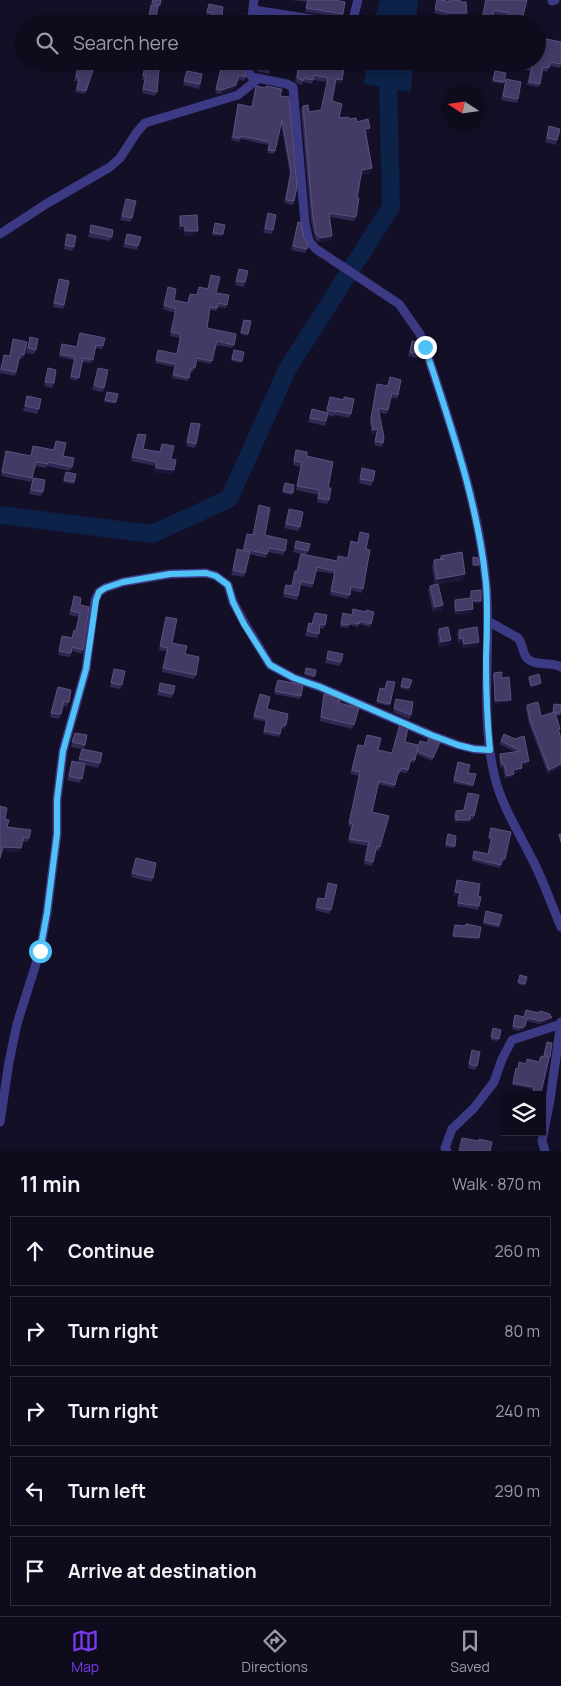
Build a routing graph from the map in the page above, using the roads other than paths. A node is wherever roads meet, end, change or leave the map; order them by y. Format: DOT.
graph roads {
  1 [pos="254,0"];
  2 [pos="358,0"];
  3 [pos="253,10"];
  4 [pos="252,15"];
  5 [pos="286,15"];
  6 [pos="354,15"];
  7 [pos="248,70"];
  8 [pos="259,78"];
  9 [pos="0,234"];
  10 [pos="488,621"];
  11 [pos="561,666"];
  12 [pos="490,750"];
  13 [pos="561,927"];
  14 [pos="561,1023"];
  15 [pos="0,1122"];
  16 [pos="447,1151"];
  17 [pos="545,1151"];
  1 -- 3 [label="street"];
  2 -- 6 [label="street"];
  3 -- 4 [label="street"];
  3 -- 5 [label="street"];
  7 -- 8 [label="street"];
  8 -- 9 [label="street"];
  8 -- 10 [label="street"];
  10 -- 11 [label="street"];
  10 -- 12 [label="street"];
  12 -- 13 [label="street"];
  12 -- 15 [label="street"];
  14 -- 16 [label="street"];
  14 -- 17 [label="street"];
}
